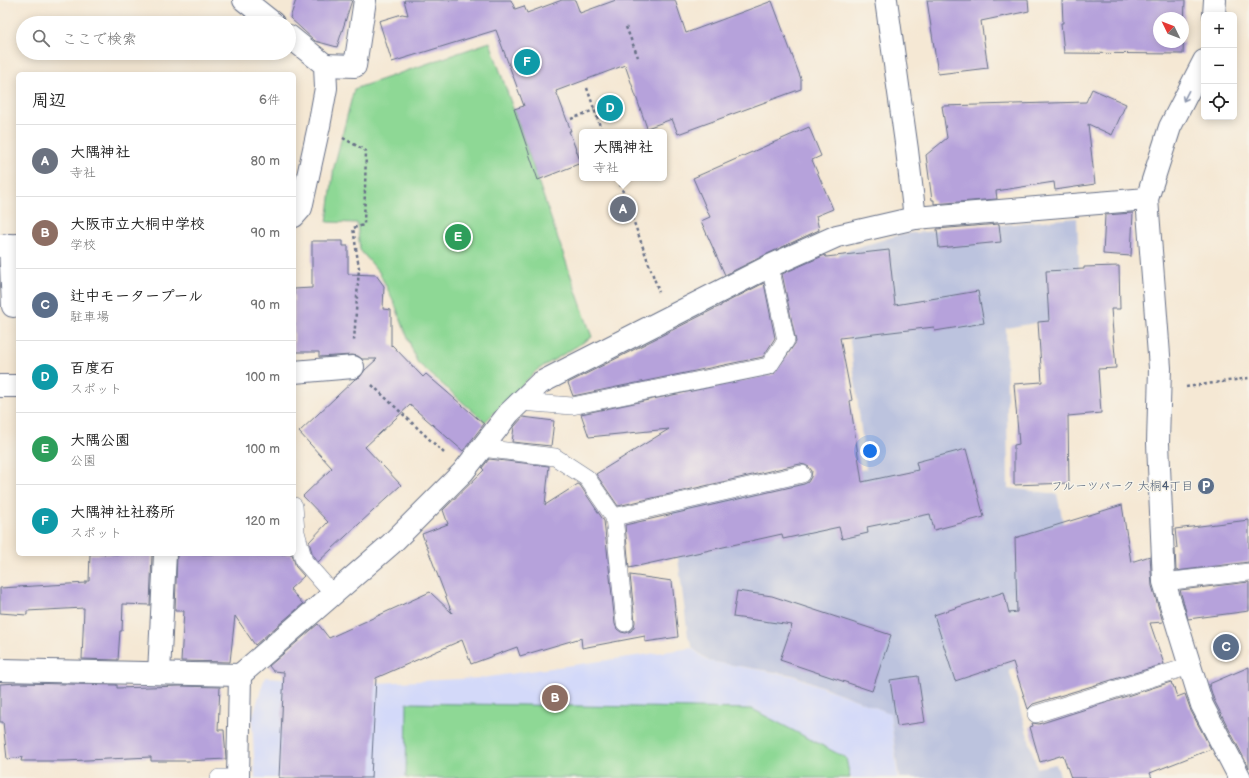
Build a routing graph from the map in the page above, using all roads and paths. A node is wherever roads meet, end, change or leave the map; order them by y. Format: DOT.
graph roads {
  1 [pos="244,0"];
  2 [pos="365,0"];
  3 [pos="886,0"];
  4 [pos="1215,0"];
  5 [pos="1214,12"];
  6 [pos="264,16"];
  7 [pos="626,27"];
  8 [pos="296,42"];
  9 [pos="638,57"];
  10 [pos="325,65"];
  11 [pos="1201,67"];
  12 [pos="587,88"];
  13 [pos="594,110"];
  14 [pos="570,119"];
  15 [pos="319,126"];
  16 [pos="601,129"];
  17 [pos="619,181"];
  18 [pos="1147,199"];
  19 [pos="296,214"];
  20 [pos="915,218"];
  21 [pos="9,245"];
  22 [pos="770,266"];
  23 [pos="13,306"];
  24 [pos="668,317"];
  25 [pos="353,367"];
  26 [pos="296,372"];
  27 [pos="1249,378"];
  28 [pos="0,386"];
  29 [pos="16,386"];
  30 [pos="1159,390"];
  31 [pos="520,402"];
  32 [pos="482,448"];
  33 [pos="463,472"];
  34 [pos="802,474"];
  35 [pos="614,517"];
  36 [pos="296,532"];
  37 [pos="165,556"];
  38 [pos="1249,572"];
  39 [pos="1164,582"];
  40 [pos="333,594"];
  41 [pos="625,623"];
  42 [pos="1190,666"];
  43 [pos="0,670"];
  44 [pos="159,674"];
  45 [pos="240,675"];
  46 [pos="1036,714"];
  47 [pos="219,778"];
  48 [pos="238,778"];
  49 [pos="1240,778"];
  1 -- 6 [label="street"];
  2 -- 10 [label="street"];
  3 -- 20 [label="street"];
  4 -- 5 [label="street"];
  7 -- 9 [label="path"];
  8 -- 10 [label="street"];
  10 -- 15 [label="street"];
  11 -- 18 [label="street, one-way"];
  12 -- 13 [label="path"];
  13 -- 14 [label="path"];
  13 -- 16 [label="path"];
  15 -- 19 [label="street"];
  15 -- 25 [label="path"];
  17 -- 24 [label="path"];
  18 -- 20 [label="street"];
  18 -- 30 [label="street"];
  20 -- 22 [label="street"];
  21 -- 23 [label="street"];
  22 -- 24 [label="street"];
  22 -- 31 [label="lane"];
  24 -- 31 [label="street"];
  25 -- 26 [label="street"];
  25 -- 33 [label="path"];
  27 -- 30 [label="path"];
  28 -- 29 [label="street"];
  30 -- 39 [label="street"];
  31 -- 32 [label="street"];
  32 -- 33 [label="street"];
  32 -- 35 [label="lane"];
  33 -- 40 [label="street"];
  34 -- 35 [label="lane"];
  35 -- 41 [label="lane"];
  36 -- 40 [label="lane"];
  37 -- 44 [label="street"];
  38 -- 39 [label="lane"];
  39 -- 42 [label="street"];
  40 -- 45 [label="street"];
  42 -- 46 [label="lane"];
  42 -- 49 [label="street"];
  43 -- 44 [label="street"];
  44 -- 45 [label="street"];
  45 -- 48 [label="street"];
  47 -- 48 [label="lane"];
}
